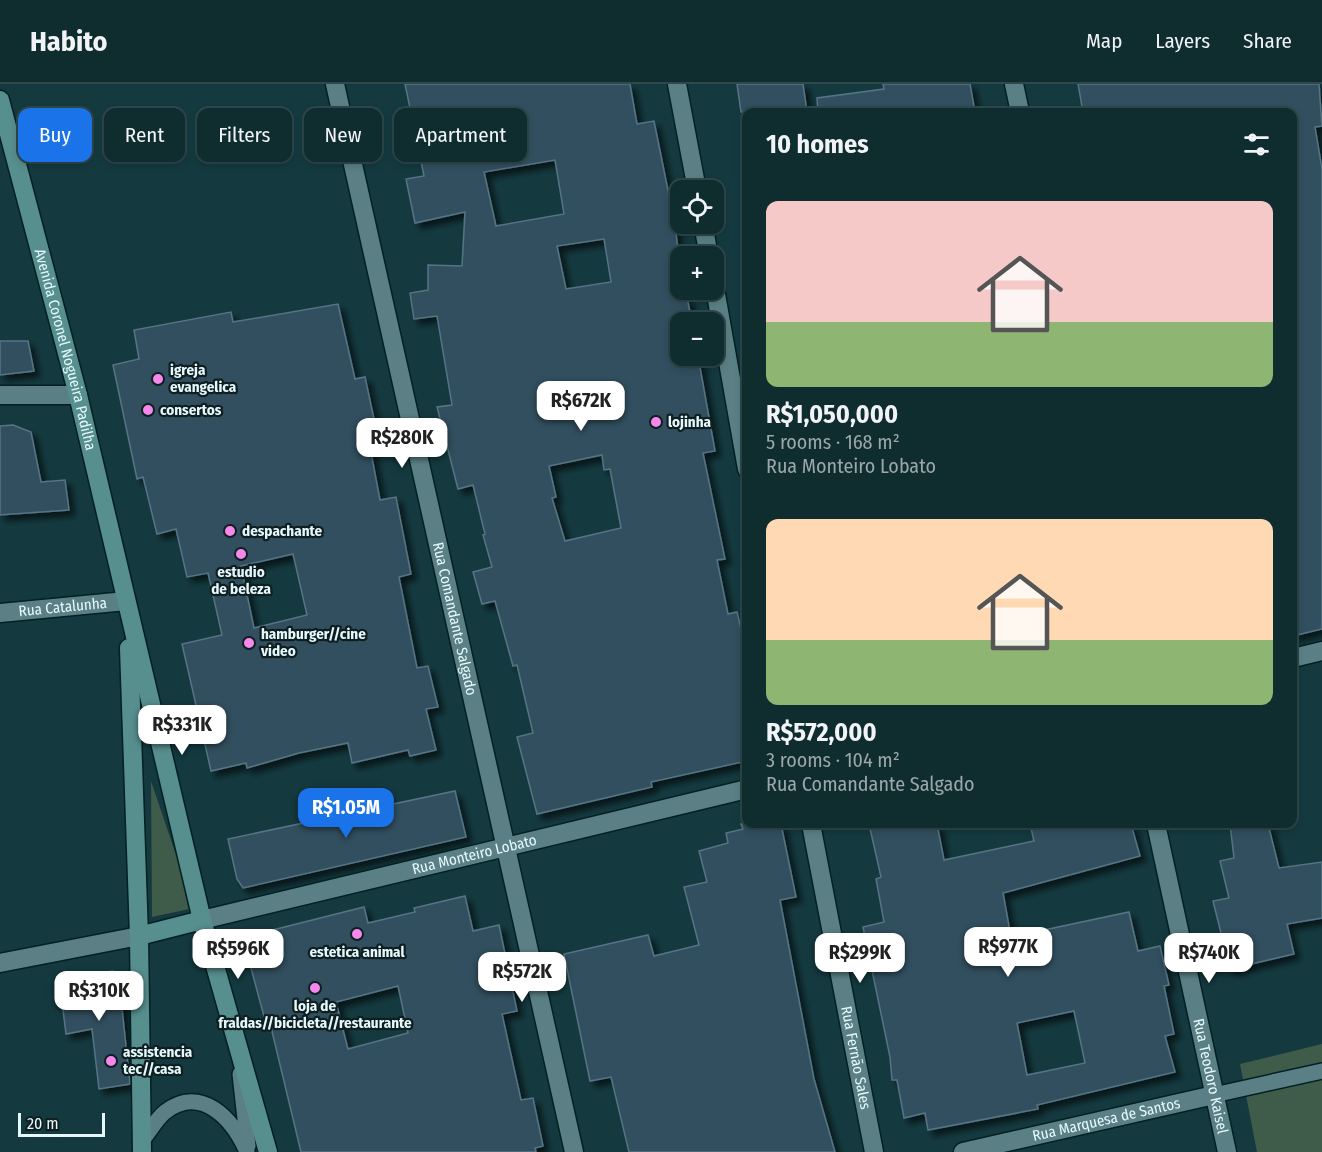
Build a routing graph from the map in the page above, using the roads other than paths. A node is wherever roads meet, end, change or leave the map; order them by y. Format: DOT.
graph roads {
  1 [pos="335,84"];
  2 [pos="677,84"];
  3 [pos="1014,84"];
  4 [pos="0,103"];
  5 [pos="1019,108"];
  6 [pos="696,180"];
  7 [pos="717,300"];
  8 [pos="0,395"];
  9 [pos="78,395"];
  10 [pos="742,441"];
  11 [pos="126,601"];
  12 [pos="0,613"];
  13 [pos="1322,651"];
  14 [pos="1297,657"];
  15 [pos="742,790"];
  16 [pos="812,828"];
  17 [pos="1157,828"];
  18 [pos="504,846"];
  19 [pos="202,920"];
  20 [pos="139,936"];
  21 [pos="0,963"];
  22 [pos="239,1050"];
  23 [pos="1322,1071"];
  24 [pos="1215,1095"];
  25 [pos="142,1147"];
  26 [pos="248,1152"];
  27 [pos="268,1152"];
  28 [pos="574,1152"];
  29 [pos="874,1152"];
  30 [pos="963,1152"];
  31 [pos="1227,1152"];
  1 -- 18 [label="street, Rua Comandante Salgado"];
  2 -- 6 [label="street"];
  3 -- 5 [label="street"];
  4 -- 9 [label="main road, Avenida Coronel Nogueira Padilha"];
  7 -- 10 [label="street"];
  8 -- 9 [label="street"];
  9 -- 11 [label="main road, Avenida Coronel Nogueira Padilha"];
  11 -- 12 [label="street, Rua Catalunha"];
  11 -- 19 [label="main road, Avenida Coronel Nogueira Padilha"];
  11 -- 20 [label="main road, Avenida Coronel Nogueira Padilha"];
  13 -- 14 [label="street"];
  15 -- 18 [label="street, Rua Monteiro Lobato"];
  16 -- 29 [label="street, Rua Fernão Sales"];
  17 -- 24 [label="street, Rua Teodoro Kaisel"];
  18 -- 19 [label="street, Rua Monteiro Lobato"];
  18 -- 28 [label="street, Rua Comandante Salgado"];
  19 -- 20 [label="main road"];
  19 -- 22 [label="main road, Avenida Coronel Nogueira Padilha"];
  20 -- 21 [label="street"];
  20 -- 25 [label="main road, Avenida Coronel Nogueira Padilha"];
  22 -- 26 [label="lane"];
  22 -- 27 [label="main road, Avenida Coronel Nogueira Padilha"];
  23 -- 24 [label="lane"];
  24 -- 30 [label="street, Rua Marquesa de Santos"];
  24 -- 31 [label="street, Rua Teodoro Kaisel"];
  25 -- 26 [label="lane"];
}
